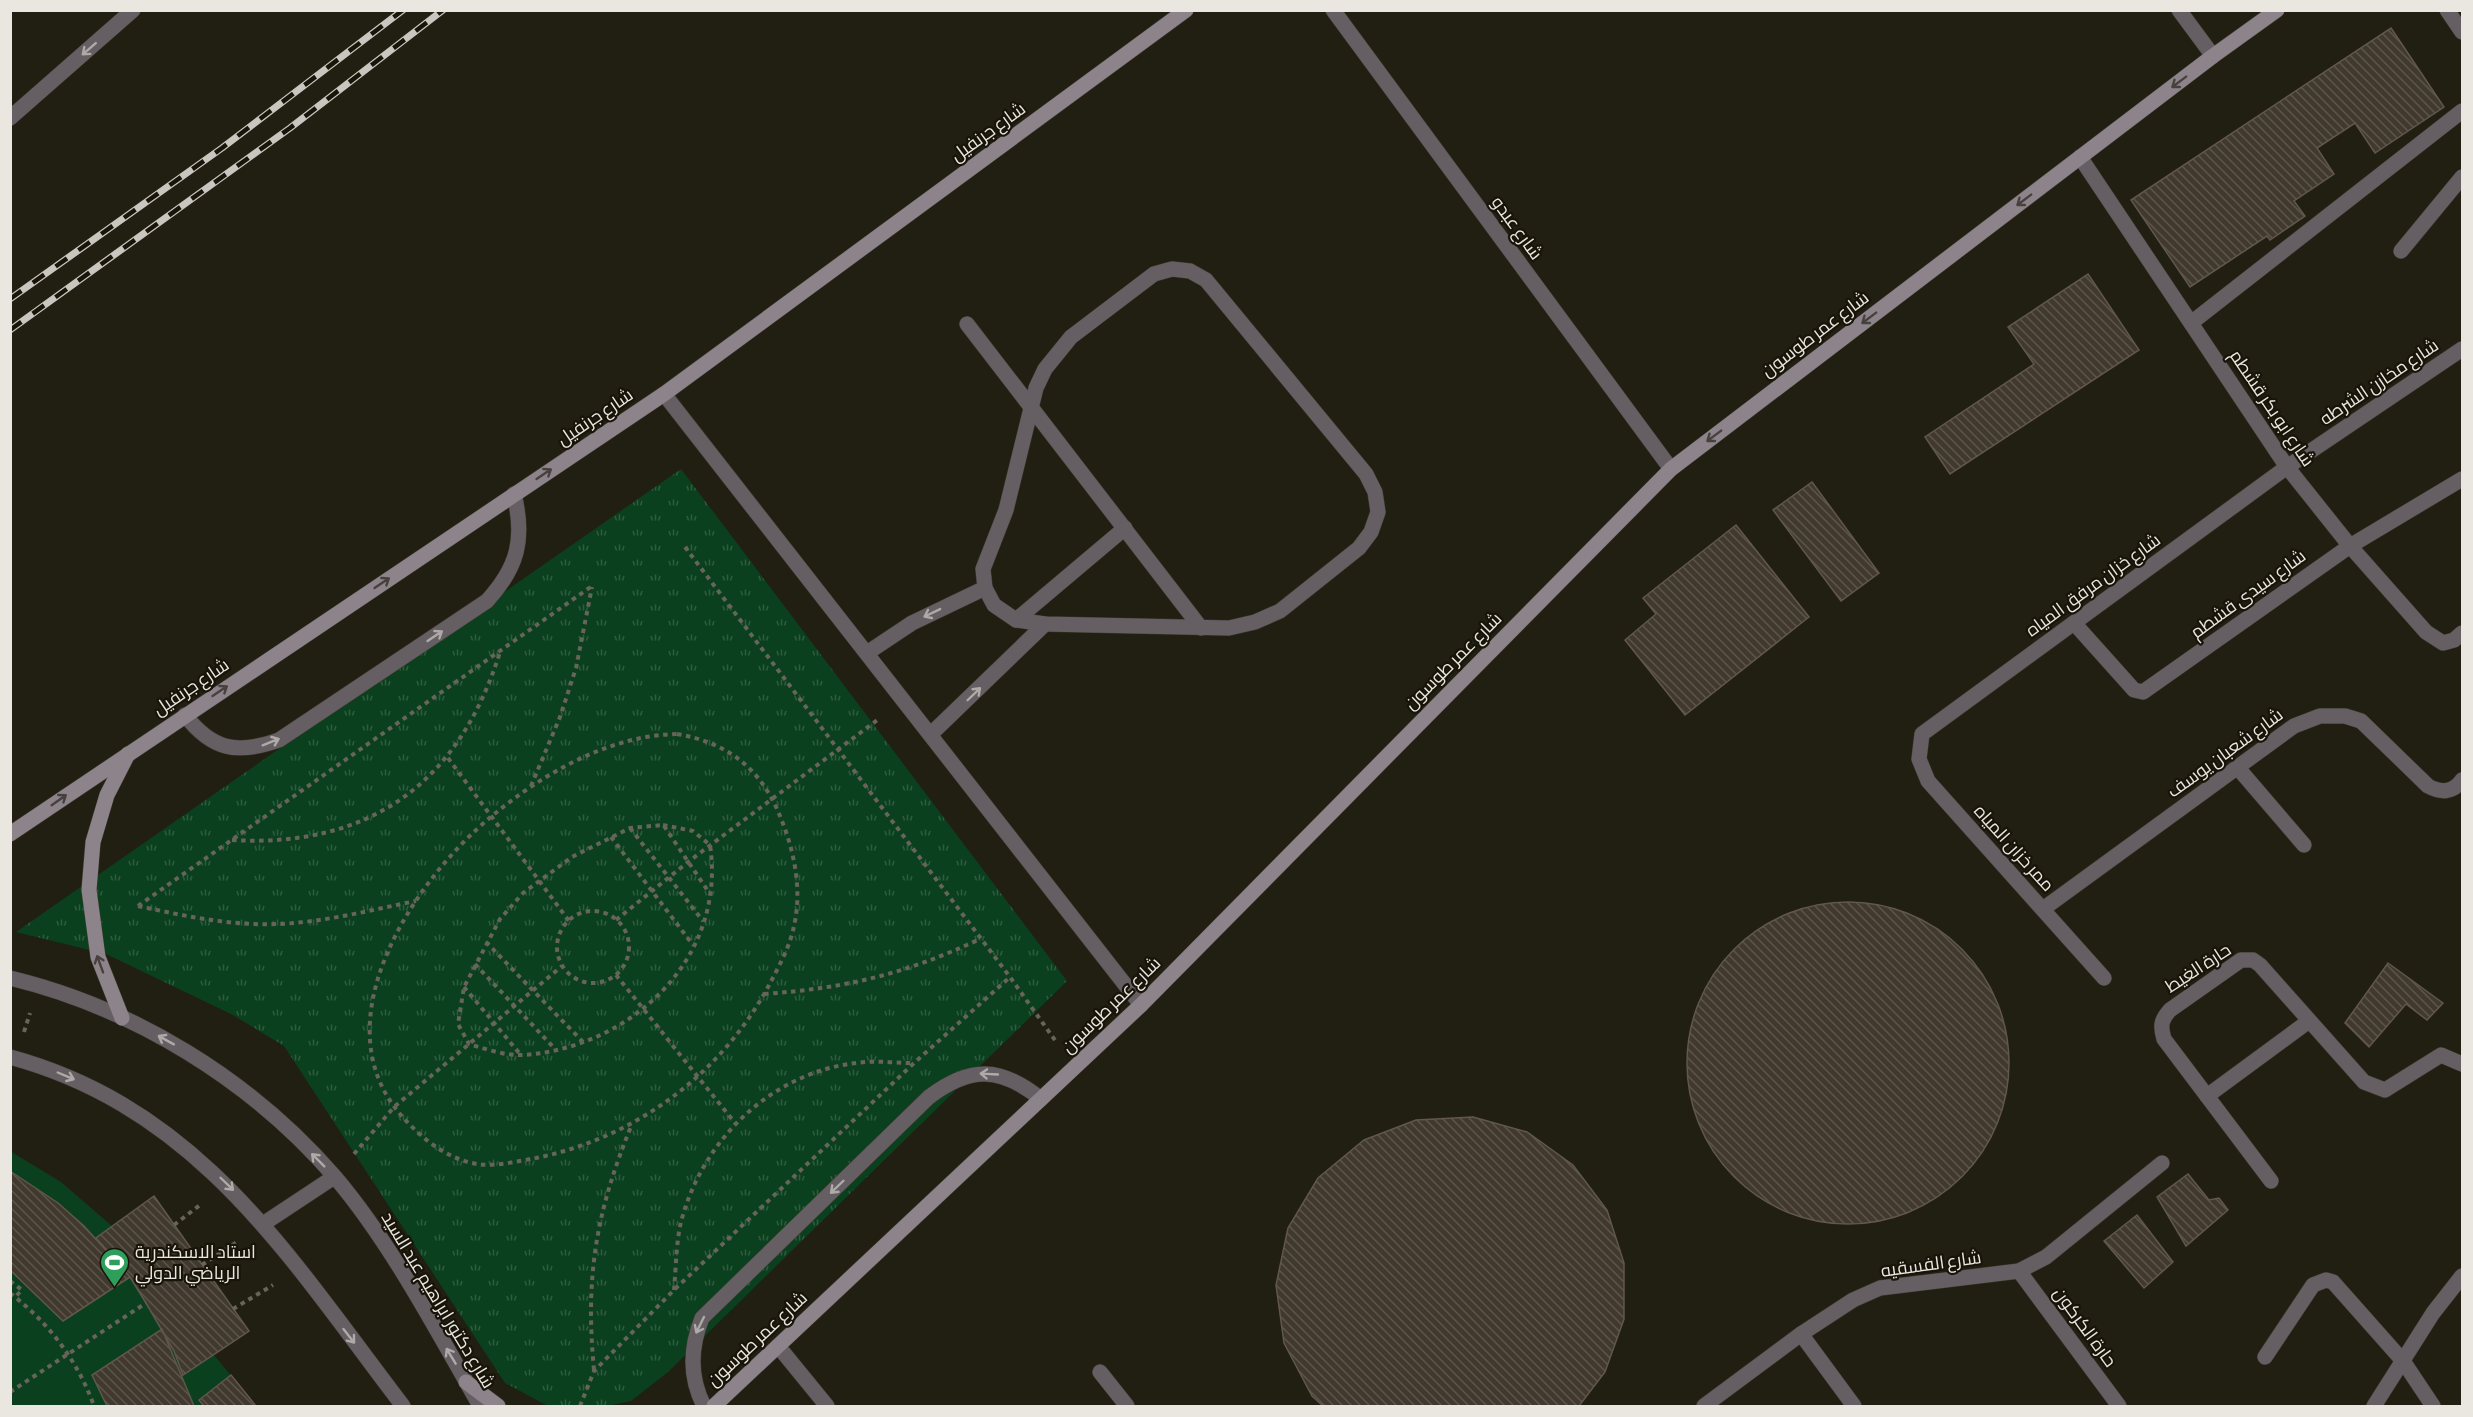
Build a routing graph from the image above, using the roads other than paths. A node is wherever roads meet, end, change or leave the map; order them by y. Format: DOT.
graph roads {
  1 [pos="133,10"];
  2 [pos="1186,10"];
  3 [pos="1332,10"];
  4 [pos="2179,10"];
  5 [pos="2277,10"];
  6 [pos="2447,10"];
  7 [pos="2463,32"];
  8 [pos="2213,56"];
  9 [pos="2463,111"];
  10 [pos="10,118"];
  11 [pos="2080,157"];
  12 [pos="2463,177"];
  13 [pos="2401,251"];
  14 [pos="2191,323"];
  15 [pos="968,324"];
  16 [pos="2463,349"];
  17 [pos="664,394"];
  18 [pos="1031,407"];
  19 [pos="2287,467"];
  20 [pos="1671,469"];
  21 [pos="2463,479"];
  22 [pos="514,494"];
  23 [pos="1125,528"];
  24 [pos="2350,546"];
  25 [pos="985,588"];
  26 [pos="1016,620"];
  27 [pos="2074,623"];
  28 [pos="1045,624"];
  29 [pos="1201,628"];
  30 [pos="2463,633"];
  31 [pos="867,652"];
  32 [pos="185,714"];
  33 [pos="931,734"];
  34 [pos="1922,734"];
  35 [pos="129,752"];
  36 [pos="2238,768"];
  37 [pos="2463,780"];
  38 [pos="10,834"];
  39 [pos="2304,845"];
  40 [pos="2043,909"];
  41 [pos="10,978"];
  42 [pos="2104,978"];
  43 [pos="1141,1005"];
  44 [pos="122,1018"];
  45 [pos="2308,1021"];
  46 [pos="13,1057"];
  47 [pos="2463,1064"];
  48 [pos="2207,1096"];
  49 [pos="1041,1099"];
  50 [pos="2162,1163"];
  51 [pos="334,1177"];
  52 [pos="2271,1181"];
  53 [pos="263,1224"];
  54 [pos="2019,1271"];
  55 [pos="2463,1276"];
  56 [pos="1801,1334"];
  57 [pos="778,1346"];
  58 [pos="2265,1358"];
  59 [pos="2403,1361"];
  60 [pos="1100,1372"];
  61 [pos="466,1382"];
  62 [pos="403,1407"];
  63 [pos="480,1407"];
  64 [pos="498,1407"];
  65 [pos="704,1407"];
  66 [pos="714,1407"];
  67 [pos="827,1407"];
  68 [pos="1127,1407"];
  69 [pos="1704,1407"];
  70 [pos="1854,1407"];
  71 [pos="2119,1407"];
  72 [pos="2374,1407"];
  73 [pos="2433,1407"];
  1 -- 10 [label="street, one-way"];
  2 -- 17 [label="main road, شارع جرنفيل"];
  3 -- 20 [label="street, شارع عبدو"];
  4 -- 8 [label="street"];
  5 -- 8 [label="main road, شارع عمر طوسون"];
  6 -- 7 [label="street"];
  8 -- 11 [label="main road, شارع عمر طوسون, one-way"];
  9 -- 14 [label="street"];
  11 -- 14 [label="street, شارع ابو بكر قشطم"];
  11 -- 20 [label="main road, شارع عمر طوسون, one-way"];
  12 -- 13 [label="street"];
  14 -- 19 [label="street, شارع ابو بكر قشطم"];
  15 -- 18 [label="street"];
  16 -- 19 [label="street, شارع مخازن الشرطه"];
  22 -- 17 [label="main road, شارع جرنفيل, one-way"];
  17 -- 31 [label="street"];
  18 -- 23 [label="street"];
  18 -- 25 [label="street"];
  18 -- 29 [label="street"];
  19 -- 24 [label="street, شارع ابو بكر قشطم"];
  19 -- 27 [label="street, شارع خزان مرفق المياه"];
  20 -- 43 [label="main road, شارع عمر طوسون"];
  21 -- 24 [label="street, شارع سيدى قشطم"];
  32 -- 22 [label="main road, شارع جرنفيل, one-way"];
  32 -- 22 [label="street, one-way"];
  23 -- 26 [label="street"];
  23 -- 29 [label="street"];
  24 -- 27 [label="street, شارع سيدى قشطم"];
  24 -- 30 [label="street, شارع ابو بكر قشطم"];
  25 -- 26 [label="street"];
  25 -- 31 [label="street, one-way"];
  26 -- 28 [label="street"];
  27 -- 34 [label="street, شارع خزان مرفق المياه"];
  28 -- 29 [label="street"];
  33 -- 28 [label="street, one-way"];
  31 -- 33 [label="street"];
  32 -- 35 [label="main road, شارع جرنفيل"];
  33 -- 43 [label="street"];
  34 -- 40 [label="street, ممر خزان المياه"];
  38 -- 35 [label="main road, شارع جرنفيل, one-way"];
  44 -- 35 [label="main road, one-way"];
  36 -- 37 [label="street, شارع شعبان يوسف"];
  36 -- 39 [label="street"];
  36 -- 40 [label="street, شارع شعبان يوسف"];
  40 -- 42 [label="street, ممر خزان المياه"];
  41 -- 44 [label="street, شارع دكتور ابراهيم عبد السيد"];
  43 -- 49 [label="main road, شارع عمر طوسون"];
  51 -- 44 [label="street, شارع دكتور ابراهيم عبد السيد, one-way"];
  45 -- 47 [label="street, حارة الغيط"];
  45 -- 48 [label="street"];
  45 -- 48 [label="street, حارة الغيط"];
  46 -- 53 [label="street, one-way"];
  48 -- 52 [label="street, حارة الغيط"];
  49 -- 57 [label="main road, شارع عمر طوسون"];
  49 -- 65 [label="street, one-way"];
  50 -- 54 [label="street, شارع الفسقيه"];
  51 -- 53 [label="street"];
  61 -- 51 [label="street, شارع دكتور ابراهيم عبد السيد, one-way"];
  53 -- 62 [label="street, one-way"];
  54 -- 56 [label="street, شارع الفسقيه"];
  54 -- 71 [label="street, حارة الكركون"];
  55 -- 59 [label="street"];
  56 -- 69 [label="street, شارع الفسقيه"];
  56 -- 70 [label="street"];
  57 -- 66 [label="main road, شارع عمر طوسون"];
  57 -- 67 [label="street"];
  58 -- 59 [label="street"];
  59 -- 72 [label="street"];
  59 -- 73 [label="street"];
  60 -- 68 [label="street"];
  61 -- 63 [label="street, شارع دكتور ابراهيم عبد السيد"];
  61 -- 64 [label="main road"];
}
